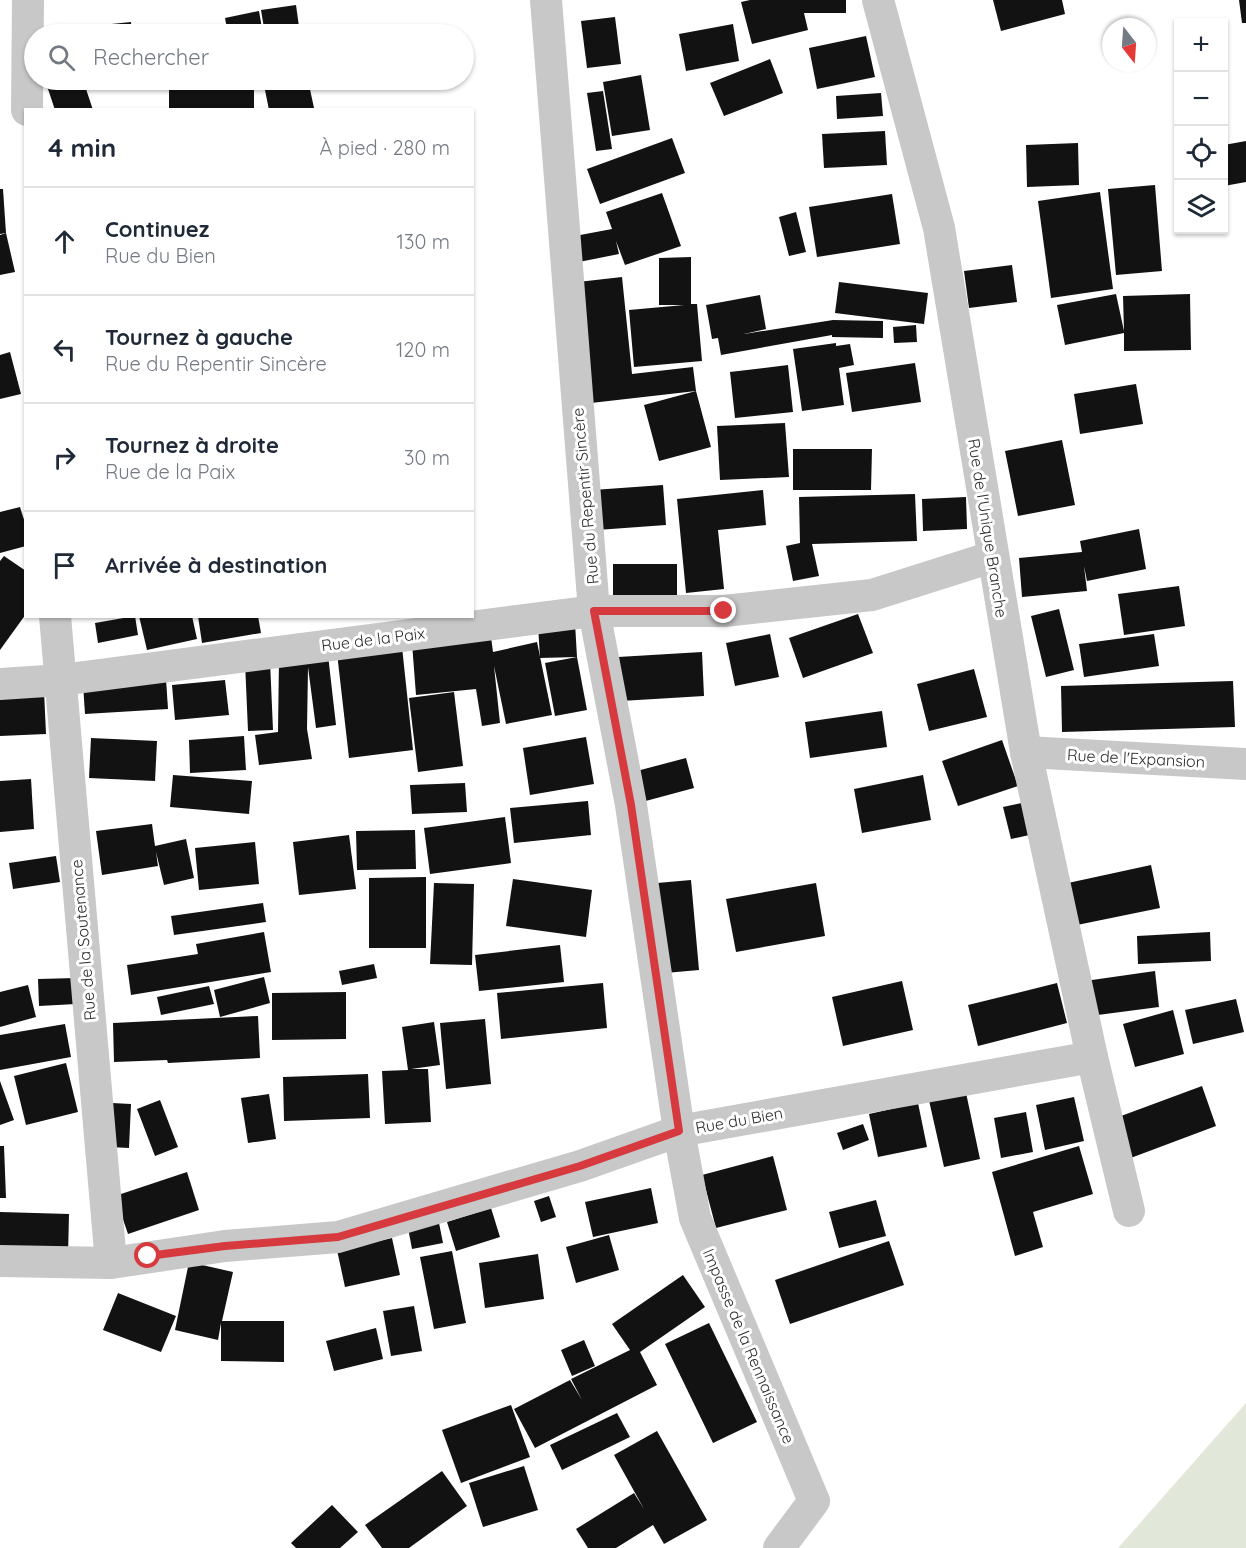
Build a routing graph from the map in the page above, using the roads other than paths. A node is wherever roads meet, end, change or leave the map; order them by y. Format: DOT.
graph roads {
  1 [pos="28,0"];
  2 [pos="546,0"];
  3 [pos="878,0"];
  4 [pos="28,24"];
  5 [pos="27,90"];
  6 [pos="27,108"];
  7 [pos="992,557"];
  8 [pos="594,611"];
  9 [pos="55,618"];
  10 [pos="61,680"];
  11 [pos="0,684"];
  12 [pos="1026,752"];
  13 [pos="1246,764"];
  14 [pos="1092,1057"];
  15 [pos="679,1131"];
  16 [pos="1129,1211"];
  17 [pos="0,1261"];
  18 [pos="111,1263"];
  19 [pos="779,1548"];
  1 -- 4 [label="street"];
  2 -- 8 [label="street, Rue du Repentir Sincère"];
  3 -- 7 [label="street, Rue de l'Unique Branche"];
  5 -- 6 [label="street"];
  7 -- 8 [label="street, Rue de la Paix"];
  7 -- 12 [label="street, Rue de l'Unique Branche"];
  8 -- 10 [label="street, Rue de la Paix"];
  8 -- 15 [label="street, Rue du Repentir Sincère"];
  9 -- 10 [label="street, Rue de la Soutenance"];
  10 -- 11 [label="street, Rue de la Paix"];
  10 -- 18 [label="street, Rue de la Soutenance"];
  12 -- 13 [label="street, Rue de l'Expansion"];
  12 -- 14 [label="street, Rue de l'Unique Branche"];
  14 -- 15 [label="street, Rue du Bien"];
  14 -- 16 [label="street, Rue de l'Unique Branche"];
  15 -- 18 [label="street, Rue du Bien"];
  15 -- 19 [label="street, Impasse de la Rennaissance"];
  17 -- 18 [label="street, Rue du Bien"];
}
